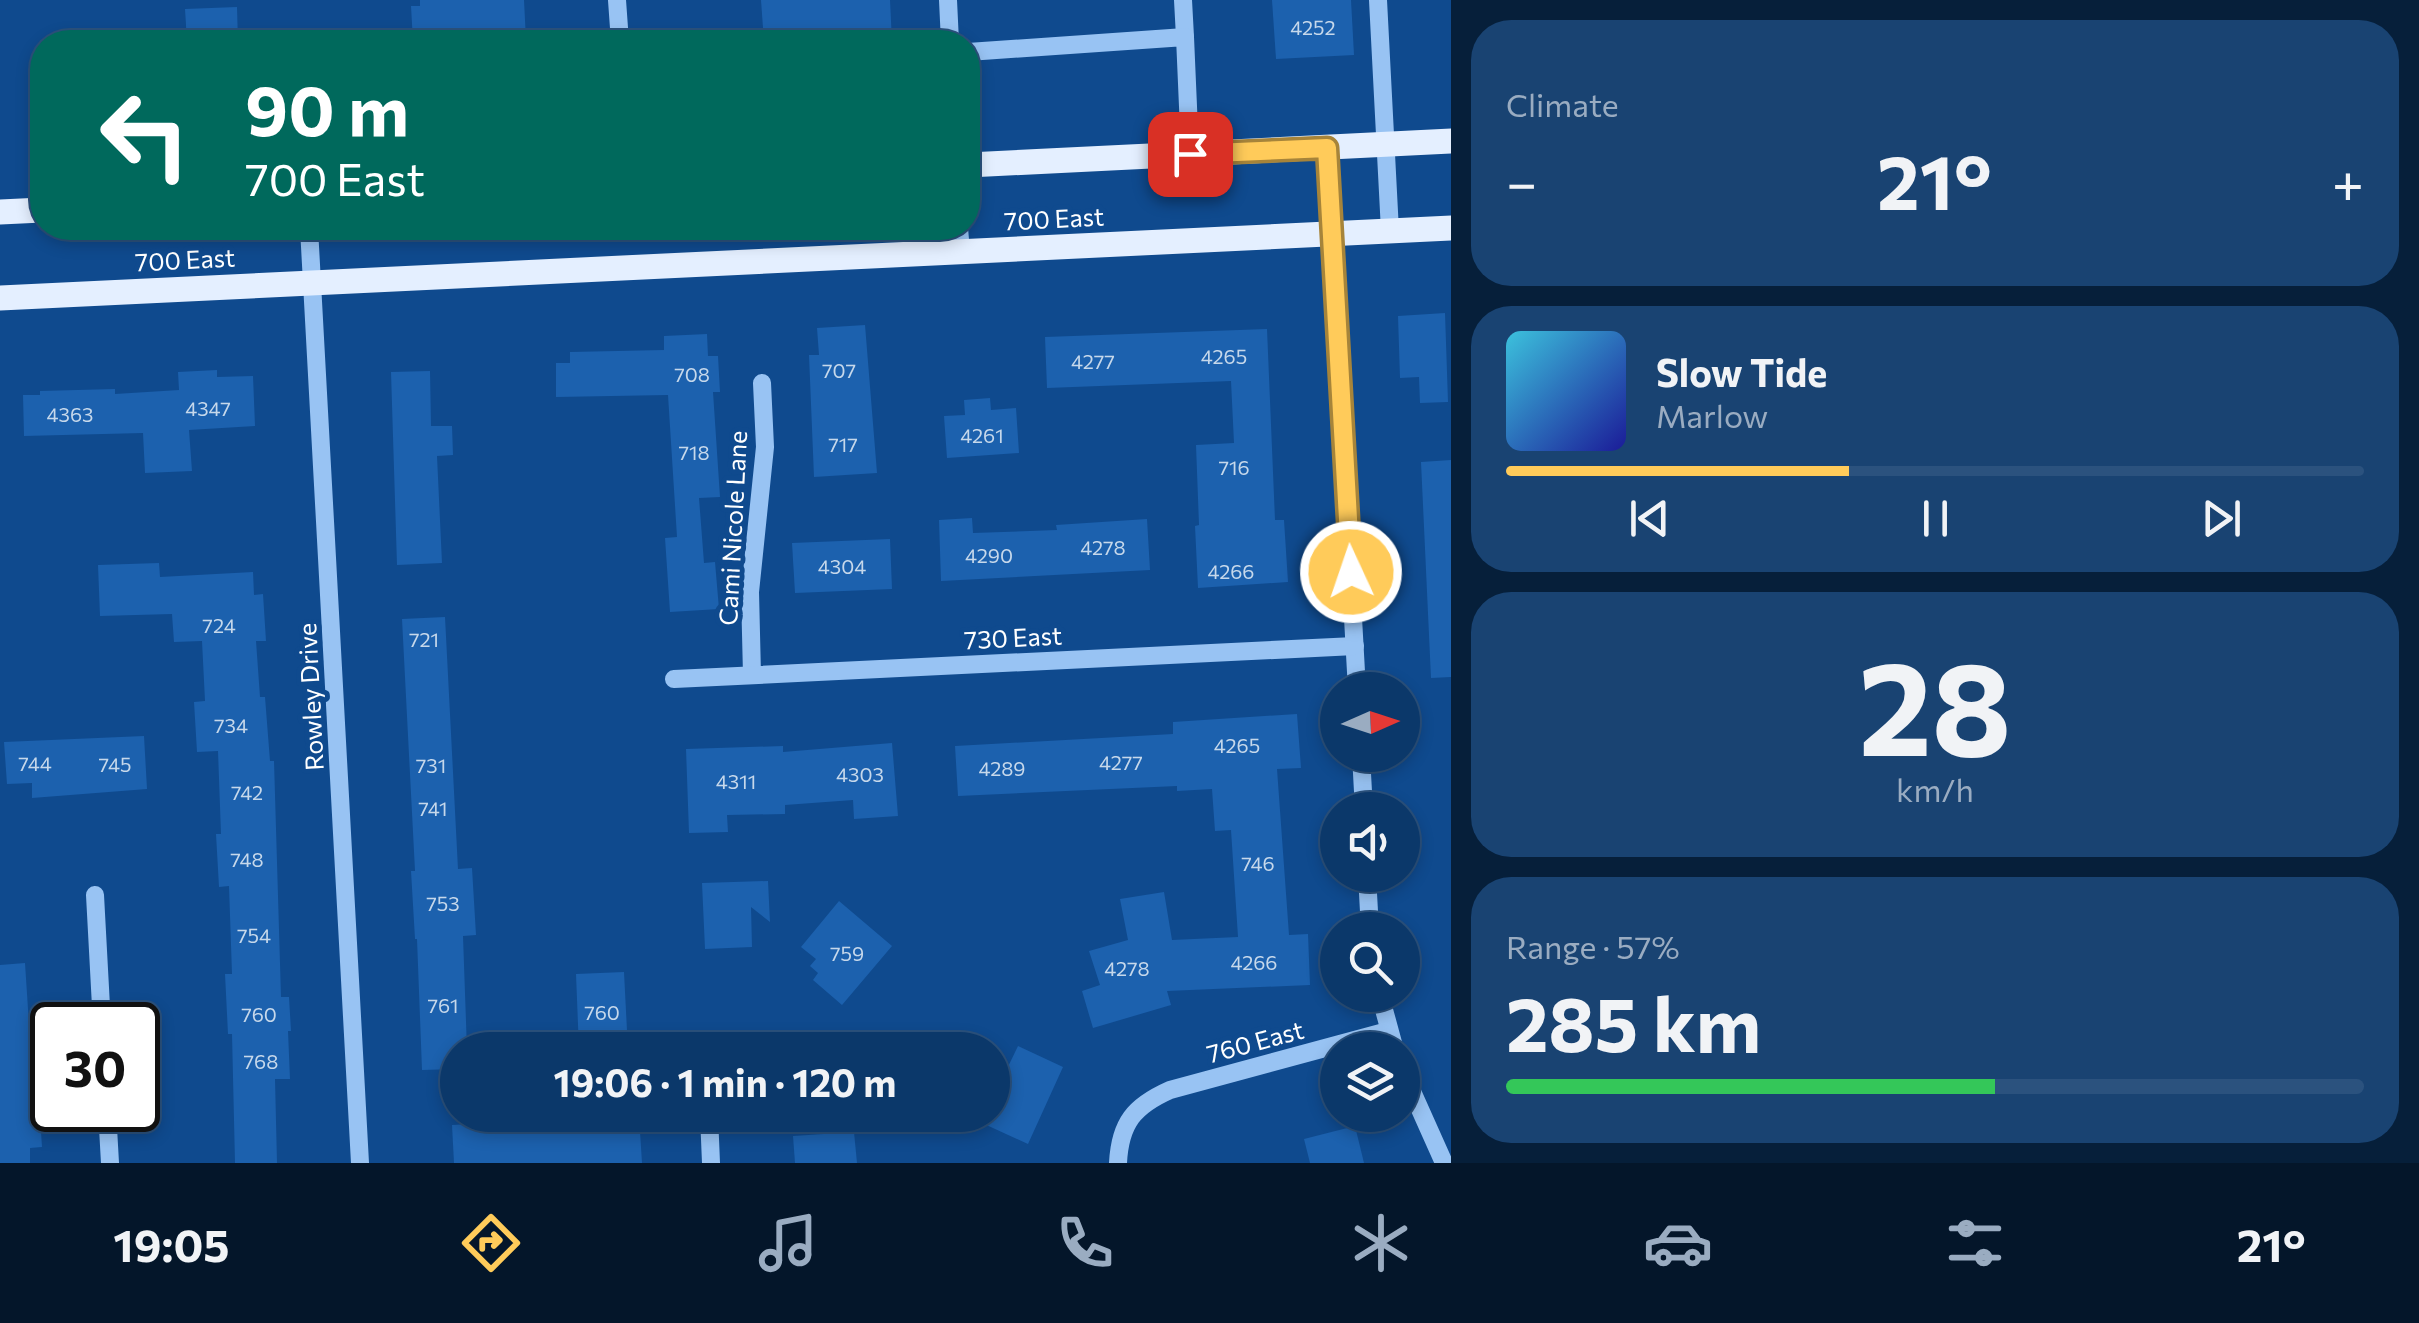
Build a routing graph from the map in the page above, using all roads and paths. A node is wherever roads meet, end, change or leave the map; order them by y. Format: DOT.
graph roads {
  1 [pos="618,0"];
  2 [pos="948,0"];
  3 [pos="1183,0"];
  4 [pos="1378,0"];
  5 [pos="619,30"];
  6 [pos="949,30"];
  7 [pos="1185,37"];
  8 [pos="980,51"];
  9 [pos="1451,141"];
  10 [pos="1386,144"];
  11 [pos="1327,148"];
  12 [pos="1190,154"];
  13 [pos="980,164"];
  14 [pos="30,211"];
  15 [pos="0,212"];
  16 [pos="1451,228"];
  17 [pos="1390,231"];
  18 [pos="1332,234"];
  19 [pos="310,240"];
  20 [pos="960,240"];
  21 [pos="980,240"];
  22 [pos="312,283"];
  23 [pos="0,298"];
  24 [pos="762,384"];
  25 [pos="1355,646"];
  26 [pos="1357,672"];
  27 [pos="752,674"];
  28 [pos="674,679"];
  29 [pos="95,895"];
  30 [pos="101,1002"];
  31 [pos="1384,1012"];
  32 [pos="1388,1031"];
  33 [pos="1420,1109"];
  34 [pos="108,1132"];
  35 [pos="710,1132"];
  36 [pos="110,1163"];
  37 [pos="360,1163"];
  38 [pos="712,1163"];
  39 [pos="1118,1163"];
  40 [pos="1444,1163"];
  1 -- 5 [label="street"];
  2 -- 6 [label="street"];
  3 -- 7 [label="street"];
  4 -- 10 [label="street"];
  7 -- 8 [label="street"];
  7 -- 12 [label="street"];
  9 -- 10 [label="main road"];
  10 -- 11 [label="main road"];
  10 -- 17 [label="street"];
  11 -- 12 [label="main road"];
  11 -- 18 [label="street"];
  12 -- 13 [label="main road"];
  14 -- 15 [label="main road"];
  16 -- 17 [label="main road, 700 East"];
  17 -- 18 [label="main road, 700 East"];
  18 -- 21 [label="main road, 700 East"];
  18 -- 25 [label="street"];
  19 -- 22 [label="street, Rowley Drive"];
  20 -- 22 [label="main road, 700 East"];
  22 -- 23 [label="main road, 700 East"];
  22 -- 37 [label="street, Rowley Drive"];
  24 -- 27 [label="street, Cami Nicole Lane"];
  25 -- 26 [label="street"];
  25 -- 27 [label="street, 730 East"];
  27 -- 28 [label="street, 730 East"];
  29 -- 30 [label="street"];
  31 -- 32 [label="street"];
  32 -- 39 [label="street, 760 East"];
  33 -- 40 [label="street"];
  34 -- 36 [label="street"];
  35 -- 38 [label="street"];
}
